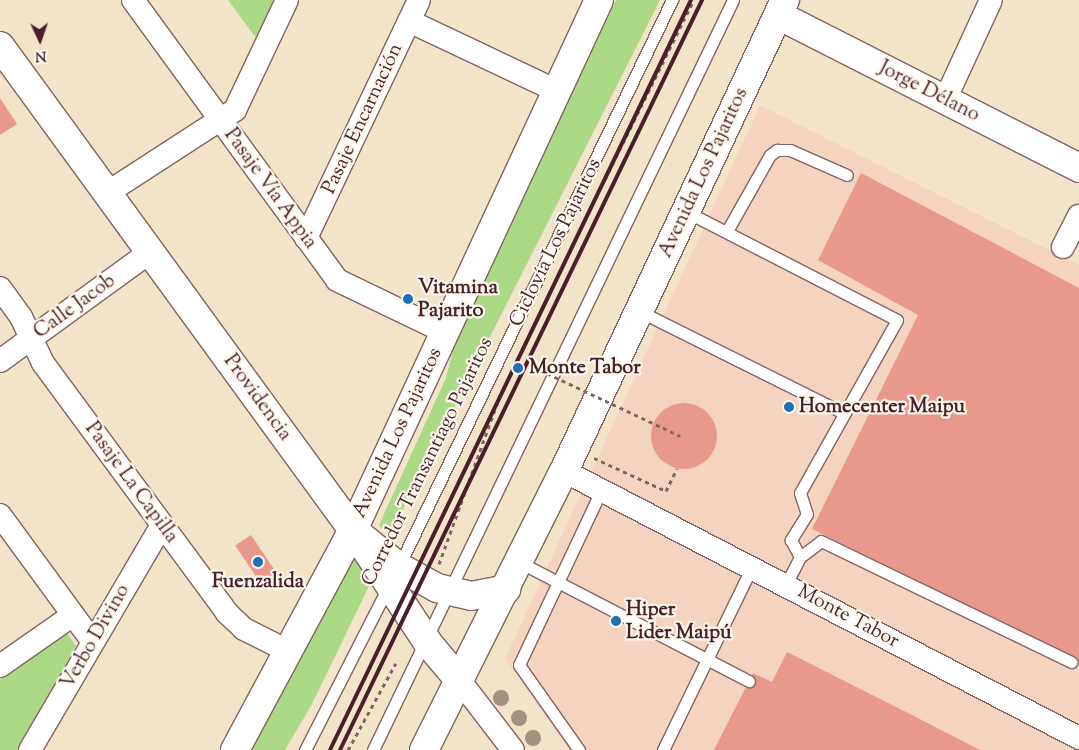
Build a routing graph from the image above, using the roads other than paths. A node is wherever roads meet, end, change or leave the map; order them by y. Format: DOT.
graph roads {
  1 [pos="133,0"];
  2 [pos="287,0"];
  3 [pos="419,0"];
  4 [pos="599,0"];
  5 [pos="672,0"];
  6 [pos="733,0"];
  7 [pos="991,0"];
  8 [pos="782,8"];
  9 [pos="409,21"];
  10 [pos="0,46"];
  11 [pos="557,91"];
  12 [pos="945,100"];
  13 [pos="220,119"];
  14 [pos="1079,168"];
  15 [pos="847,175"];
  16 [pos="107,193"];
  17 [pos="687,212"];
  18 [pos="1079,216"];
  19 [pos="727,231"];
  20 [pos="306,238"];
  21 [pos="1063,247"];
  22 [pos="150,252"];
  23 [pos="0,288"];
  24 [pos="639,311"];
  25 [pos="445,332"];
  26 [pos="32,338"];
  27 [pos="0,362"];
  28 [pos="844,413"];
  29 [pos="564,471"];
  30 [pos="601,490"];
  31 [pos="0,515"];
  32 [pos="162,525"];
  33 [pos="353,530"];
  34 [pos="800,556"];
  35 [pos="519,562"];
  36 [pos="752,568"];
  37 [pos="394,576"];
  38 [pos="559,582"];
  39 [pos="786,585"];
  40 [pos="441,589"];
  41 [pos="506,589"];
  42 [pos="73,615"];
  43 [pos="93,642"];
  44 [pos="428,643"];
  45 [pos="290,652"];
  46 [pos="710,660"];
  47 [pos="1071,662"];
  48 [pos="0,666"];
  49 [pos="460,681"];
  50 [pos="749,681"];
  51 [pos="1079,738"];
  52 [pos="32,749"];
  53 [pos="236,750"];
  54 [pos="305,750"];
  55 [pos="373,750"];
  56 [pos="424,750"];
  57 [pos="513,750"];
  58 [pos="579,750"];
  59 [pos="663,750"];
  1 -- 13 [label="street, Pasaje Vía Appia"];
  2 -- 13 [label="street"];
  3 -- 9 [label="street, Pasaje Encarnación"];
  4 -- 11 [label="main road, Avenida Los Pajaritos"];
  5 -- 37 [label="lane, Corredor Transantiago Pajaritos"];
  6 -- 40 [label="lane"];
  7 -- 12 [label="street"];
  8 -- 12 [label="main road, Jorge Délano"];
  8 -- 17 [label="main road, Avenida Los Pajaritos"];
  9 -- 11 [label="street"];
  9 -- 20 [label="street, Pasaje Encarnación"];
  10 -- 16 [label="main road, Providencia"];
  11 -- 25 [label="main road, Avenida Los Pajaritos"];
  12 -- 14 [label="main road, Jorge Délano"];
  13 -- 16 [label="street"];
  13 -- 20 [label="street, Pasaje Vía Appia"];
  15 -- 19 [label="lane"];
  16 -- 22 [label="main road, Providencia"];
  17 -- 19 [label="lane"];
  17 -- 24 [label="main road, Avenida Los Pajaritos"];
  18 -- 21 [label="street"];
  19 -- 28 [label="lane"];
  20 -- 25 [label="street, Pasaje Vía Appia"];
  22 -- 26 [label="street, Calle Jacob"];
  22 -- 33 [label="main road, Providencia"];
  23 -- 26 [label="street, Pasaje La Capilla"];
  24 -- 28 [label="lane"];
  24 -- 29 [label="main road, Avenida Los Pajaritos"];
  25 -- 33 [label="main road, Avenida Los Pajaritos"];
  26 -- 27 [label="street, Calle Jacob"];
  26 -- 32 [label="street, Pasaje La Capilla"];
  28 -- 34 [label="lane"];
  29 -- 30 [label="street, Monte Tabor"];
  29 -- 35 [label="main road, Avenida Los Pajaritos"];
  30 -- 36 [label="street, Monte Tabor"];
  30 -- 38 [label="lane"];
  31 -- 42 [label="street"];
  32 -- 43 [label="street, Verbo Divino"];
  32 -- 45 [label="street, Pasaje La Capilla"];
  33 -- 37 [label="main road, Providencia"];
  33 -- 45 [label="main road, Avenida Los Pajaritos"];
  34 -- 39 [label="lane"];
  34 -- 47 [label="lane"];
  35 -- 38 [label="lane"];
  35 -- 41 [label="main road, Avenida Los Pajaritos"];
  36 -- 39 [label="street, Monte Tabor"];
  36 -- 46 [label="lane"];
  37 -- 40 [label="main road"];
  37 -- 44 [label="main road"];
  37 -- 54 [label="lane, Corredor Transantiago Pajaritos"];
  38 -- 46 [label="lane"];
  38 -- 58 [label="lane"];
  39 -- 51 [label="street, Monte Tabor"];
  40 -- 41 [label="main road"];
  40 -- 44 [label="lane"];
  41 -- 49 [label="main road, Avenida Los Pajaritos"];
  42 -- 43 [label="street"];
  42 -- 48 [label="street"];
  43 -- 52 [label="street, Verbo Divino"];
  44 -- 49 [label="main road"];
  44 -- 55 [label="lane"];
  45 -- 53 [label="main road, Avenida Los Pajaritos"];
  46 -- 50 [label="lane"];
  46 -- 59 [label="lane"];
  49 -- 56 [label="main road, Avenida Los Pajaritos"];
  49 -- 57 [label="street"];
}
